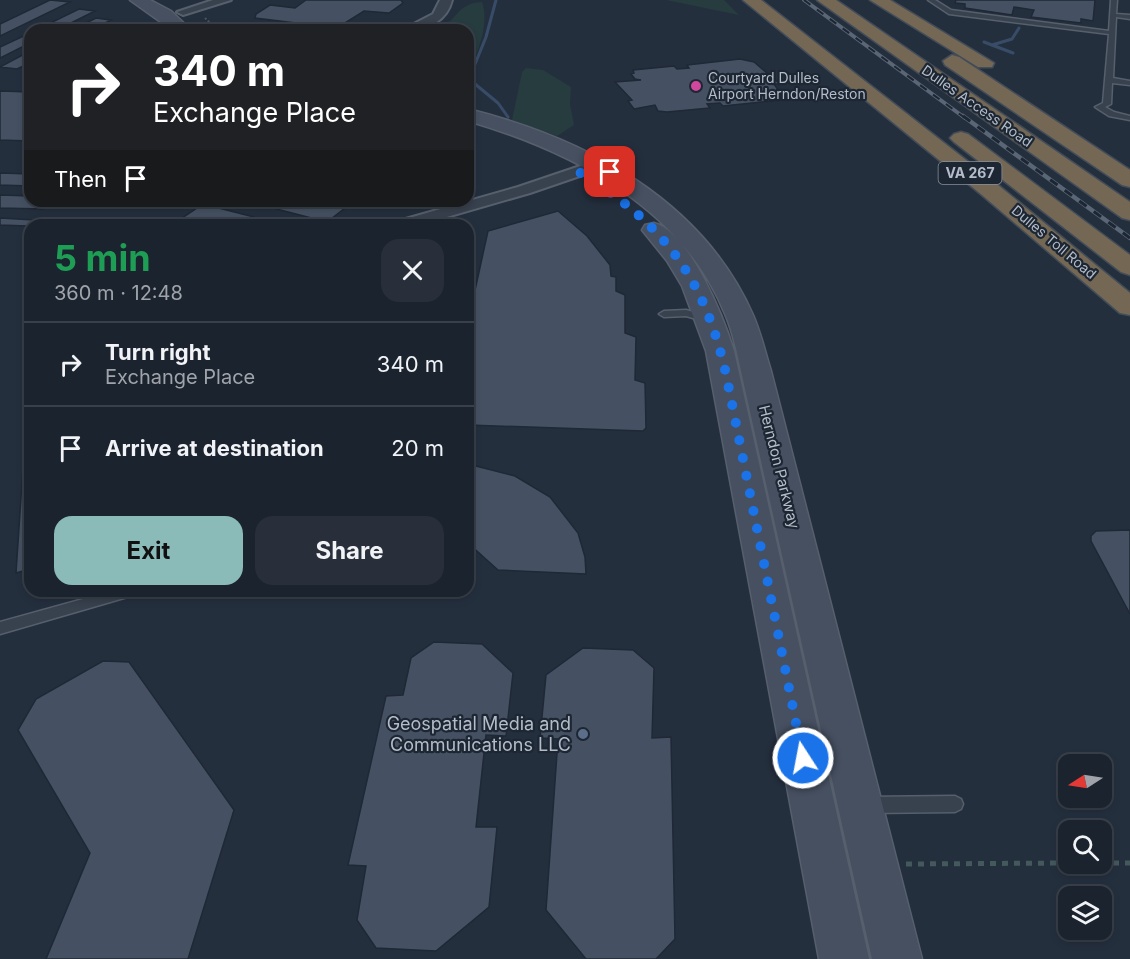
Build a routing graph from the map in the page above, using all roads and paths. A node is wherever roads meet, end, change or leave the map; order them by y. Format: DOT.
graph roads {
  1 [pos="138,0"];
  2 [pos="225,0"];
  3 [pos="446,0"];
  4 [pos="738,0"];
  5 [pos="750,0"];
  6 [pos="781,0"];
  7 [pos="825,0"];
  8 [pos="860,0"];
  9 [pos="878,0"];
  10 [pos="895,0"];
  11 [pos="932,0"];
  12 [pos="1114,0"];
  13 [pos="164,8"];
  14 [pos="1113,15"];
  15 [pos="1130,17"];
  16 [pos="192,21"];
  17 [pos="420,24"];
  18 [pos="789,31"];
  19 [pos="1112,33"];
  20 [pos="856,57"];
  21 [pos="1013,80"];
  22 [pos="1108,80"];
  23 [pos="1130,83"];
  24 [pos="474,117"];
  25 [pos="1130,118"];
  26 [pos="474,128"];
  27 [pos="949,129"];
  28 [pos="1130,156"];
  29 [pos="589,168"];
  30 [pos="1130,180"];
  31 [pos="474,203"];
  32 [pos="460,207"];
  33 [pos="1130,213"];
  34 [pos="421,219"];
  35 [pos="1130,267"];
  36 [pos="1130,307"];
  37 [pos="664,314"];
  38 [pos="711,321"];
  39 [pos="765,482"];
  40 [pos="110,597"];
  41 [pos="0,628"];
  42 [pos="955,804"];
  43 [pos="860,805"];
  44 [pos="1058,863"];
  45 [pos="1112,863"];
  46 [pos="1130,863"];
  47 [pos="896,864"];
  48 [pos="844,959"];
  49 [pos="897,959"];
  1 -- 13 [label="main road"];
  2 -- 16 [label="street"];
  3 -- 17 [label="street"];
  4 -- 18 [label="highway"];
  5 -- 18 [label="highway, Dulles Toll Road / VA 267"];
  6 -- 20 [label="highway"];
  7 -- 33 [label="highway, Dulles Access Road"];
  8 -- 30 [label="highway"];
  9 -- 21 [label="highway"];
  10 -- 21 [label="highway"];
  11 -- 19 [label="lane"];
  12 -- 14 [label="lane"];
  13 -- 16 [label="main road"];
  14 -- 15 [label="lane"];
  14 -- 19 [label="lane"];
  18 -- 36 [label="highway, Dulles Toll Road / VA 267"];
  19 -- 22 [label="lane"];
  21 -- 28 [label="highway"];
  22 -- 23 [label="lane"];
  22 -- 25 [label="lane"];
  24 -- 29 [label="main road, Herndon Parkway"];
  26 -- 29 [label="main road, Herndon Parkway"];
  27 -- 35 [label="highway"];
  29 -- 31 [label="street"];
  29 -- 38 [label="main road, Herndon Parkway"];
  29 -- 39 [label="main road, Herndon Parkway"];
  32 -- 34 [label="street"];
  37 -- 38 [label="lane"];
  38 -- 39 [label="main road, Herndon Parkway"];
  39 -- 43 [label="main road, Herndon Parkway"];
  39 -- 48 [label="main road, Herndon Parkway"];
  40 -- 41 [label="lane"];
  42 -- 43 [label="lane"];
  43 -- 49 [label="main road, Herndon Parkway"];
  44 -- 47 [label="path"];
  45 -- 46 [label="path"];
}
